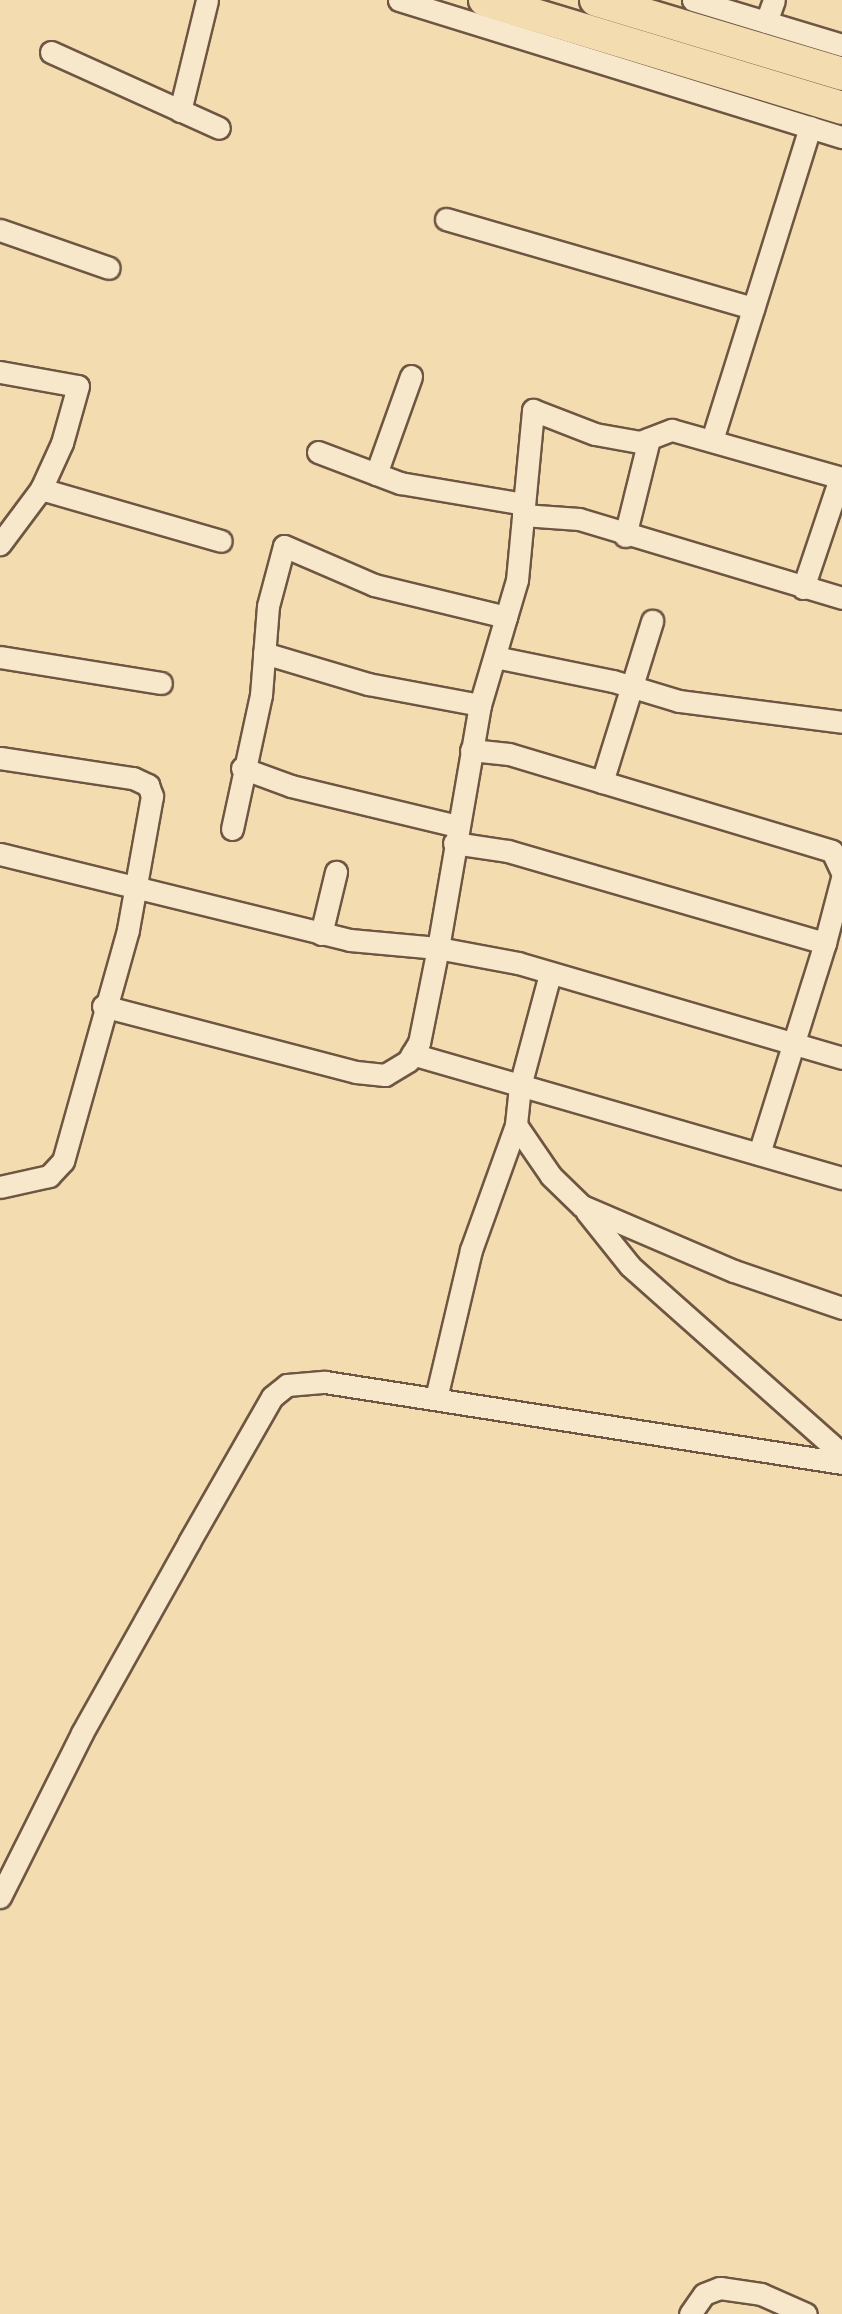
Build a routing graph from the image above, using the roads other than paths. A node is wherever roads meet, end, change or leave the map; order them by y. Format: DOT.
graph roads {
  1 [pos="207,0"];
  2 [pos="399,0"];
  3 [pos="485,0"];
  4 [pos="596,0"];
  5 [pos="693,0"];
  6 [pos="774,0"];
  7 [pos="766,22"];
  8 [pos="842,45"];
  9 [pos="51,51"];
  10 [pos="842,75"];
  11 [pos="842,108"];
  12 [pos="180,111"];
  13 [pos="810,127"];
  14 [pos="219,128"];
  15 [pos="842,137"];
  16 [pos="446,219"];
  17 [pos="0,230"];
  18 [pos="109,268"];
  19 [pos="753,308"];
  20 [pos="0,372"];
  21 [pos="411,376"];
  22 [pos="649,439"];
  23 [pos="712,440"];
  24 [pos="318,452"];
  25 [pos="376,474"];
  26 [pos="841,478"];
  27 [pos="41,489"];
  28 [pos="523,509"];
  29 [pos="625,536"];
  30 [pos="221,541"];
  31 [pos="0,544"];
  32 [pos="803,588"];
  33 [pos="842,598"];
  34 [pos="506,617"];
  35 [pos="652,621"];
  36 [pos="264,653"];
  37 [pos="0,657"];
  38 [pos="495,657"];
  39 [pos="161,683"];
  40 [pos="633,687"];
  41 [pos="480,705"];
  42 [pos="842,722"];
  43 [pos="471,750"];
  44 [pos="0,758"];
  45 [pos="242,768"];
  46 [pos="602,782"];
  47 [pos="232,829"];
  48 [pos="456,834"];
  49 [pos="0,854"];
  50 [pos="336,872"];
  51 [pos="842,872"];
  52 [pos="842,878"];
  53 [pos="135,890"];
  54 [pos="321,934"];
  55 [pos="825,943"];
  56 [pos="438,948"];
  57 [pos="550,974"];
  58 [pos="103,1006"];
  59 [pos="793,1045"];
  60 [pos="412,1054"];
  61 [pos="842,1058"];
  62 [pos="520,1086"];
  63 [pos="516,1125"];
  64 [pos="760,1154"];
  65 [pos="842,1178"];
  66 [pos="0,1187"];
  67 [pos="582,1206"];
  68 [pos="842,1308"];
  69 [pos="436,1398"];
  70 [pos="842,1454"];
  71 [pos="842,1463"];
  72 [pos="0,1897"];
  73 [pos="690,2314"];
  74 [pos="806,2314"];
  1 -- 12 [label="street"];
  2 -- 13 [label="street"];
  3 -- 11 [label="highway"];
  4 -- 10 [label="highway"];
  5 -- 7 [label="street"];
  6 -- 7 [label="street"];
  7 -- 8 [label="street"];
  9 -- 12 [label="street"];
  12 -- 14 [label="street"];
  13 -- 15 [label="street"];
  13 -- 19 [label="street"];
  16 -- 19 [label="street"];
  17 -- 18 [label="street"];
  19 -- 23 [label="street"];
  20 -- 27 [label="street"];
  21 -- 25 [label="street"];
  22 -- 23 [label="street"];
  22 -- 28 [label="street"];
  22 -- 29 [label="street"];
  23 -- 26 [label="street"];
  24 -- 25 [label="street"];
  25 -- 28 [label="street"];
  26 -- 32 [label="street"];
  27 -- 30 [label="street"];
  27 -- 31 [label="street"];
  28 -- 29 [label="street"];
  28 -- 34 [label="street"];
  29 -- 32 [label="street"];
  32 -- 33 [label="street"];
  34 -- 36 [label="street"];
  34 -- 38 [label="street"];
  35 -- 40 [label="street"];
  36 -- 41 [label="street"];
  36 -- 45 [label="street"];
  37 -- 39 [label="street"];
  38 -- 40 [label="street"];
  38 -- 41 [label="street"];
  40 -- 42 [label="street"];
  40 -- 46 [label="street"];
  41 -- 43 [label="street"];
  43 -- 46 [label="street"];
  43 -- 48 [label="street"];
  44 -- 53 [label="street"];
  45 -- 47 [label="street"];
  45 -- 48 [label="street"];
  46 -- 51 [label="street"];
  48 -- 55 [label="street"];
  48 -- 56 [label="street"];
  49 -- 53 [label="street"];
  50 -- 54 [label="street"];
  52 -- 55 [label="street"];
  53 -- 54 [label="street"];
  53 -- 58 [label="street"];
  54 -- 56 [label="street"];
  55 -- 59 [label="street"];
  56 -- 57 [label="street"];
  56 -- 60 [label="street"];
  57 -- 59 [label="street"];
  57 -- 62 [label="street"];
  58 -- 60 [label="street"];
  58 -- 66 [label="street"];
  59 -- 61 [label="street"];
  59 -- 64 [label="street"];
  60 -- 62 [label="street"];
  62 -- 63 [label="street"];
  62 -- 64 [label="street"];
  63 -- 67 [label="street"];
  63 -- 69 [label="street"];
  64 -- 65 [label="street"];
  67 -- 68 [label="street"];
  67 -- 70 [label="street"];
  69 -- 71 [label="street"];
  69 -- 72 [label="street"];
  73 -- 74 [label="street"];
}
